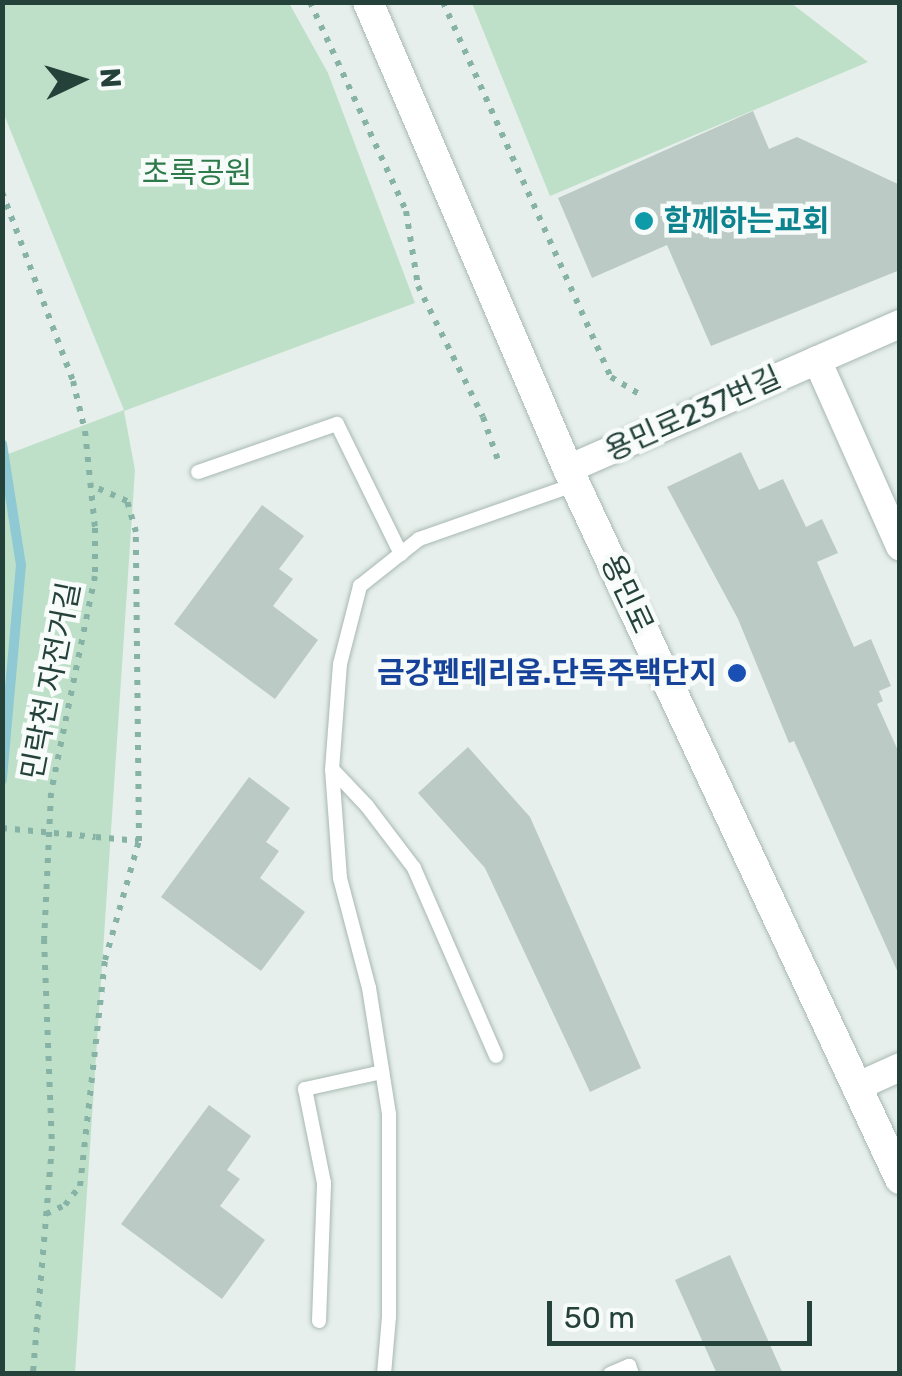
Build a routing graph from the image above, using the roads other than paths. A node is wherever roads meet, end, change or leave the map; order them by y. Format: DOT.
graph roads {
  1 [pos="368,2"];
  2 [pos="900,324"];
  3 [pos="817,360"];
  4 [pos="198,472"];
  5 [pos="572,476"];
  6 [pos="900,546"];
  7 [pos="401,554"];
  8 [pos="332,770"];
  9 [pos="496,1056"];
  10 [pos="900,1067"];
  11 [pos="382,1072"];
  12 [pos="856,1086"];
  13 [pos="900,1178"];
  14 [pos="318,1321"];
  15 [pos="384,1374"];
  16 [pos="610,1374"];
  17 [pos="632,1374"];
  1 -- 5 [label="street, 용민로"];
  2 -- 3 [label="street, 용민로237번길"];
  3 -- 5 [label="street, 용민로237번길"];
  3 -- 6 [label="street, 용민로237번길"];
  4 -- 7 [label="lane"];
  5 -- 7 [label="lane"];
  5 -- 12 [label="street, 용민로"];
  7 -- 8 [label="lane"];
  8 -- 9 [label="lane"];
  8 -- 11 [label="lane"];
  10 -- 12 [label="street"];
  11 -- 14 [label="lane"];
  11 -- 15 [label="lane"];
  12 -- 13 [label="street, 용민로"];
  16 -- 17 [label="lane"];
}
